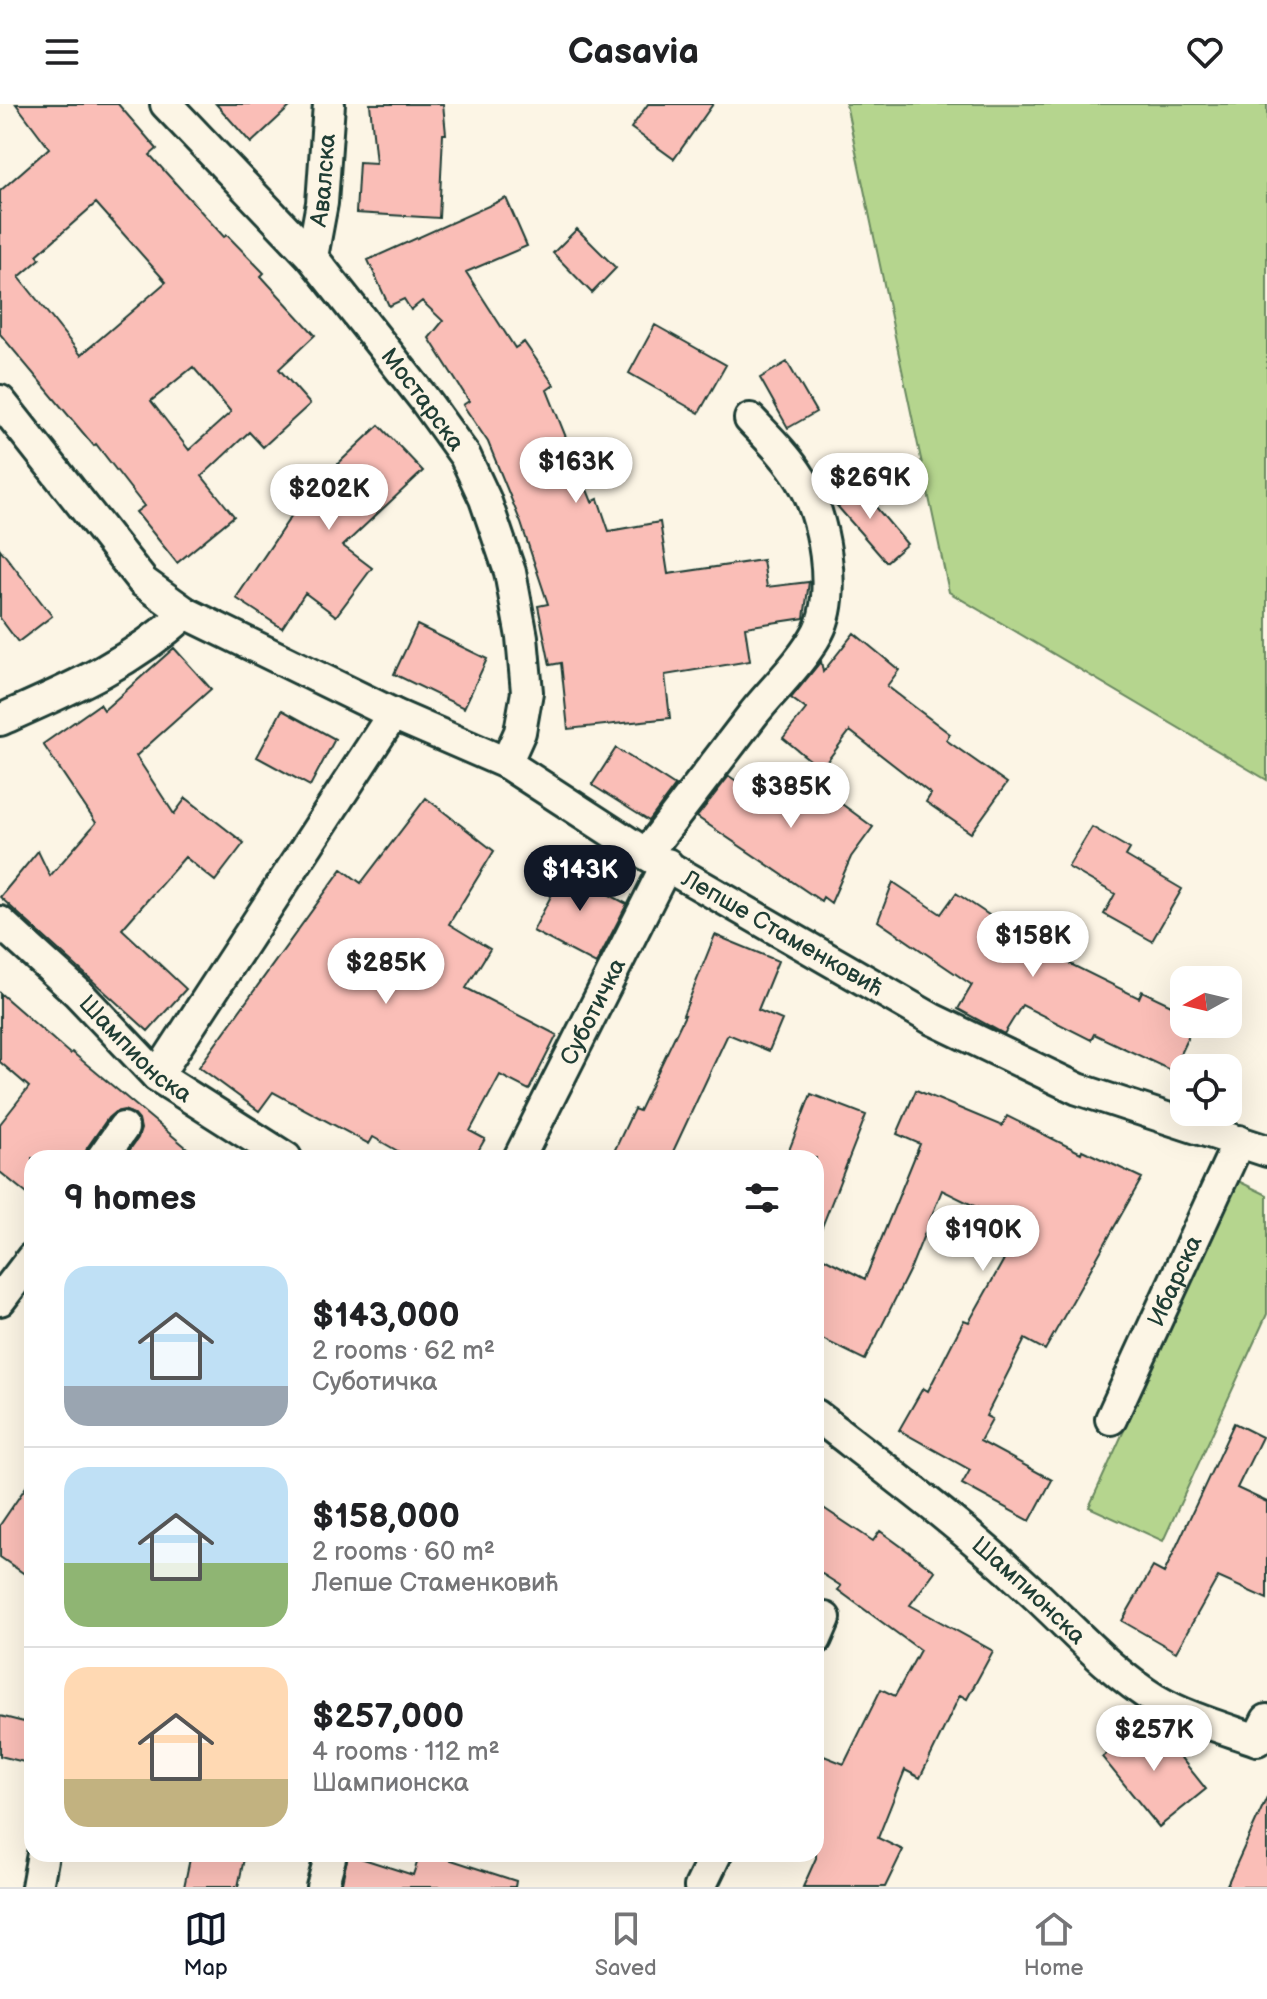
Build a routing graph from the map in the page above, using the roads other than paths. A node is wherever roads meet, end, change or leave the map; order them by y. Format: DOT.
graph roads {
  1 [pos="166,104"];
  2 [pos="329,104"];
  3 [pos="312,257"];
  4 [pos="3,410"];
  5 [pos="750,419"];
  6 [pos="186,613"];
  7 [pos="393,714"];
  8 [pos="0,720"];
  9 [pos="506,763"];
  10 [pos="656,859"];
  11 [pos="0,922"];
  12 [pos="157,1076"];
  13 [pos="123,1128"];
  14 [pos="1253,1146"];
  15 [pos="108,1150"];
  16 [pos="273,1150"];
  17 [pos="523,1150"];
  18 [pos="24,1268"];
  19 [pos="0,1300"];
  20 [pos="1111,1419"];
  21 [pos="824,1421"];
  22 [pos="1262,1730"];
  23 [pos="42,1862"];
  24 [pos="329,1862"];
  25 [pos="712,1862"];
  26 [pos="37,1887"];
  27 [pos="322,1887"];
  28 [pos="700,1887"];
  1 -- 3 [label="street, Мостарска"];
  2 -- 3 [label="street, Авалска"];
  3 -- 9 [label="street, Мостарска"];
  4 -- 6 [label="street, Лепше Стаменковић"];
  5 -- 10 [label="street, Суботичка"];
  6 -- 7 [label="street, Лепше Стаменковић"];
  6 -- 8 [label="street"];
  7 -- 9 [label="street, Лепше Стаменковић"];
  7 -- 12 [label="street"];
  9 -- 10 [label="street, Лепше Стаменковић"];
  10 -- 14 [label="street, Лепше Стаменковић"];
  10 -- 17 [label="street, Суботичка"];
  11 -- 12 [label="street, Шампионска"];
  12 -- 16 [label="street, Шампионска"];
  13 -- 15 [label="street"];
  14 -- 20 [label="street, Ибарска"];
  18 -- 19 [label="street"];
  21 -- 22 [label="street, Шампионска"];
  23 -- 26 [label="street"];
  24 -- 27 [label="street"];
  25 -- 28 [label="street"];
}
